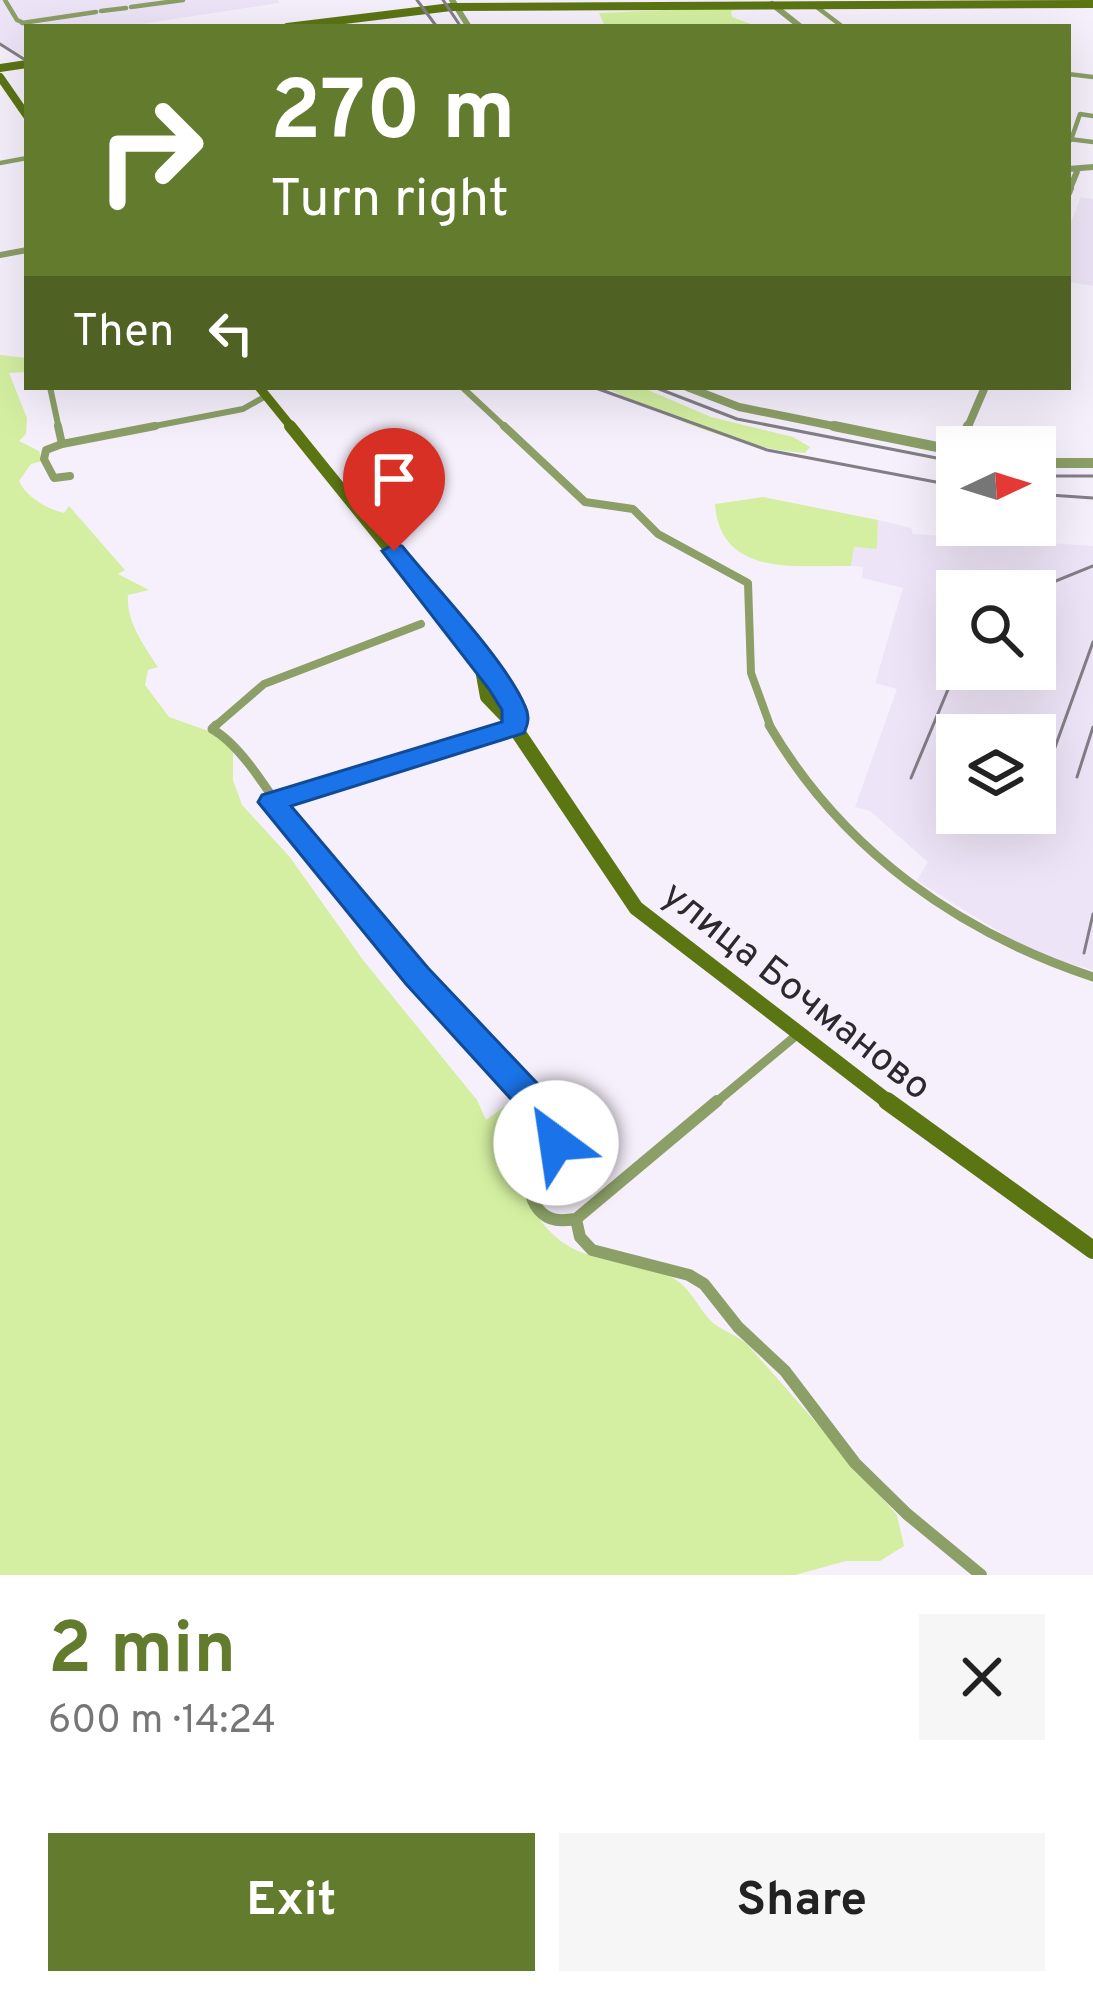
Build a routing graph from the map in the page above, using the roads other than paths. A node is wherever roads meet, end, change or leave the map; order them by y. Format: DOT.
graph roads {
  1 [pos="5,0"];
  2 [pos="183,0"];
  3 [pos="401,0"];
  4 [pos="1032,1"];
  5 [pos="569,2"];
  6 [pos="770,2"];
  7 [pos="810,2"];
  8 [pos="455,3"];
  9 [pos="1093,4"];
  10 [pos="413,9"];
  11 [pos="22,23"];
  12 [pos="308,24"];
  13 [pos="797,24"];
  14 [pos="839,24"];
  15 [pos="0,73"];
  16 [pos="24,111"];
  17 [pos="1093,116"];
  18 [pos="1071,136"];
  19 [pos="1093,167"];
  20 [pos="1073,169"];
  21 [pos="51,390"];
  22 [pos="465,390"];
  23 [pos="695,390"];
  24 [pos="984,390"];
  25 [pos="263,391"];
  26 [pos="968,426"];
  27 [pos="62,444"];
  28 [pos="936,445"];
  29 [pos="1056,463"];
  30 [pos="1093,463"];
  31 [pos="70,476"];
  32 [pos="421,624"];
  33 [pos="515,727"];
  34 [pos="272,802"];
  35 [pos="1093,976"];
  36 [pos="798,1034"];
  37 [pos="576,1219"];
  38 [pos="1093,1250"];
  39 [pos="981,1575"];
  1 -- 11 [label="street"];
  2 -- 11 [label="street"];
  3 -- 10 [label="main road"];
  4 -- 7 [label="main road"];
  4 -- 9 [label="main road"];
  5 -- 6 [label="main road"];
  5 -- 8 [label="main road"];
  6 -- 7 [label="main road"];
  6 -- 13 [label="street"];
  7 -- 14 [label="street"];
  8 -- 10 [label="main road"];
  10 -- 12 [label="main road"];
  15 -- 16 [label="main road"];
  17 -- 18 [label="street"];
  19 -- 20 [label="street"];
  21 -- 27 [label="street"];
  22 -- 35 [label="street"];
  23 -- 28 [label="street"];
  24 -- 26 [label="street"];
  25 -- 27 [label="street"];
  25 -- 33 [label="main road, улица Бочманово"];
  27 -- 31 [label="street"];
  29 -- 30 [label="street"];
  32 -- 34 [label="street"];
  33 -- 34 [label="street"];
  33 -- 36 [label="main road, улица Бочманово"];
  34 -- 37 [label="street"];
  36 -- 37 [label="street"];
  36 -- 38 [label="main road, улица Бочманово"];
  37 -- 39 [label="street"];
}
